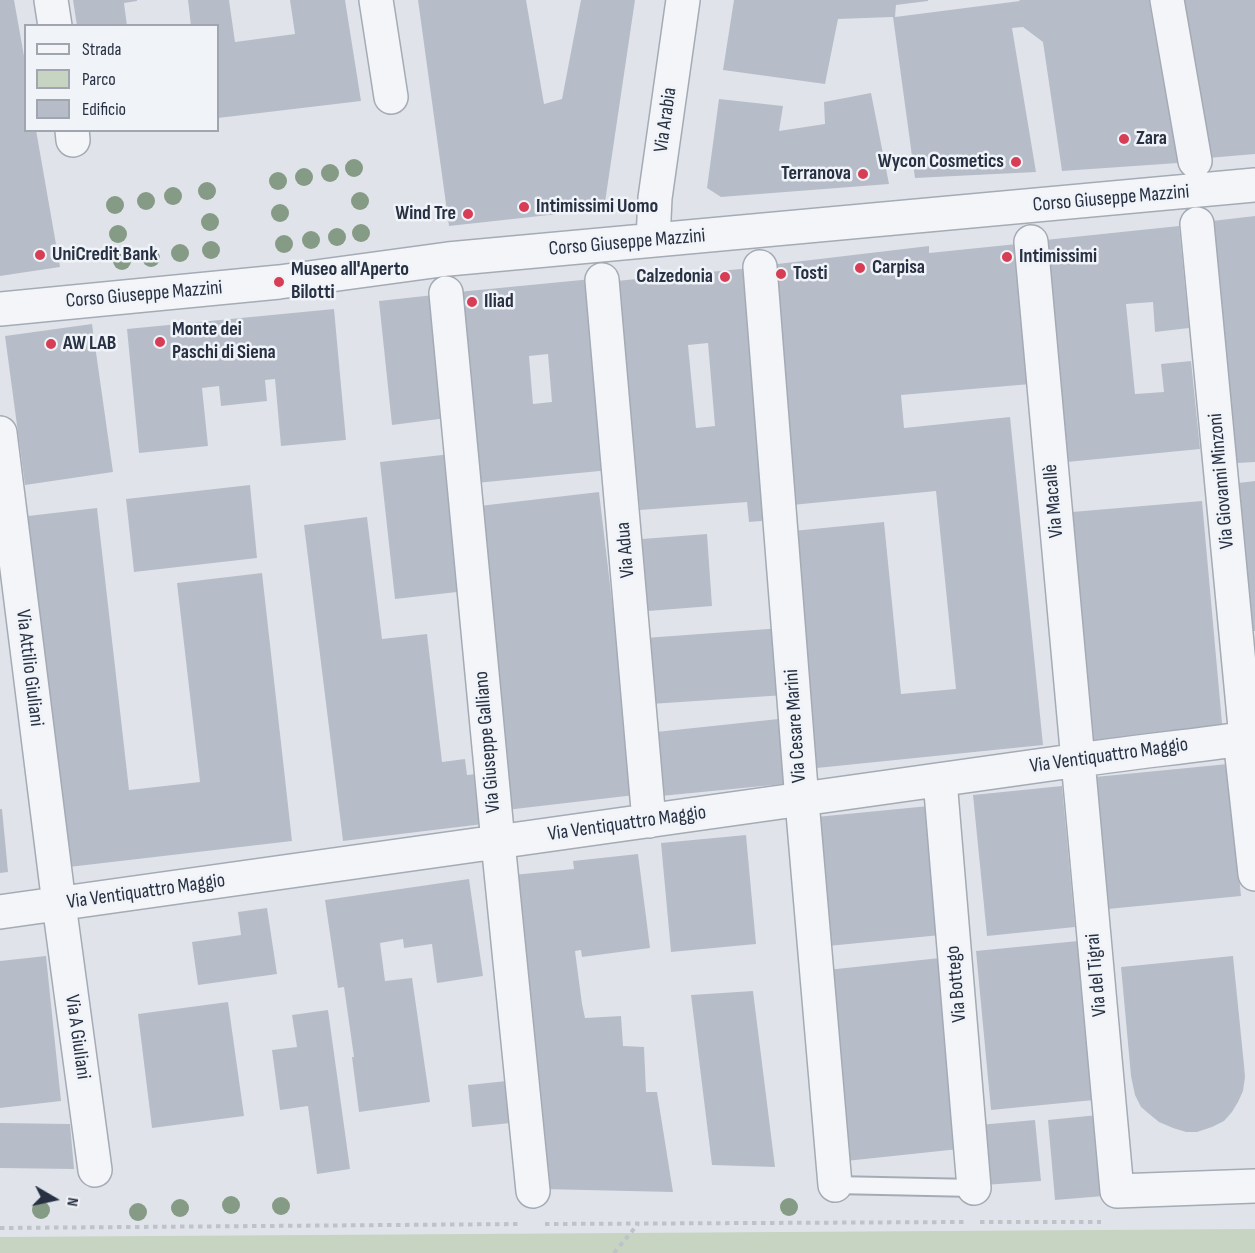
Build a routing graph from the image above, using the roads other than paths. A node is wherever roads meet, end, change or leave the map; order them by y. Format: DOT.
graph roads {
  1 [pos="51,0"];
  2 [pos="376,0"];
  3 [pos="683,0"];
  4 [pos="1167,0"];
  5 [pos="55,24"];
  6 [pos="392,97"];
  7 [pos="1195,160"];
  8 [pos="1255,185"];
  9 [pos="1197,224"];
  10 [pos="653,240"];
  11 [pos="1031,242"];
  12 [pos="760,267"];
  13 [pos="602,280"];
  14 [pos="446,293"];
  15 [pos="0,309"];
  16 [pos="0,433"];
  17 [pos="1247,738"];
  18 [pos="1078,760"];
  19 [pos="940,780"];
  20 [pos="802,801"];
  21 [pos="649,821"];
  22 [pos="498,842"];
  23 [pos="1255,874"];
  24 [pos="59,904"];
  25 [pos="0,912"];
  26 [pos="95,1170"];
  27 [pos="835,1185"];
  28 [pos="1255,1186"];
  29 [pos="974,1188"];
  30 [pos="533,1191"];
  1 -- 5 [label="street"];
  2 -- 6 [label="street"];
  3 -- 10 [label="street, Via Arabia"];
  4 -- 7 [label="street"];
  8 -- 10 [label="street, Corso Giuseppe Mazzini"];
  9 -- 17 [label="street, Via Giovanni Minzoni"];
  10 -- 15 [label="street, Corso Giuseppe Mazzini"];
  11 -- 18 [label="street, Via Macallè"];
  12 -- 20 [label="street, Via Cesare Marini"];
  13 -- 21 [label="street, Via Adua"];
  14 -- 22 [label="street, Via Giuseppe Galliano"];
  16 -- 24 [label="street, Via Attilio Giuliani"];
  17 -- 18 [label="street, Via Ventiquattro Maggio"];
  17 -- 23 [label="street, Via Giovanni Minzoni"];
  18 -- 19 [label="street, Via Ventiquattro Maggio"];
  18 -- 28 [label="street, Via del Tigrai"];
  19 -- 20 [label="street, Via Ventiquattro Maggio"];
  19 -- 29 [label="street, Via Bottego"];
  20 -- 21 [label="street, Via Ventiquattro Maggio"];
  20 -- 27 [label="street, Via Cesare Marini"];
  21 -- 22 [label="street, Via Ventiquattro Maggio"];
  22 -- 24 [label="street, Via Ventiquattro Maggio"];
  22 -- 30 [label="street, Via Giuseppe Galliano"];
  24 -- 25 [label="street, Via Ventiquattro Maggio"];
  24 -- 26 [label="street, Via A Giuliani"];
  27 -- 29 [label="lane"];
}
